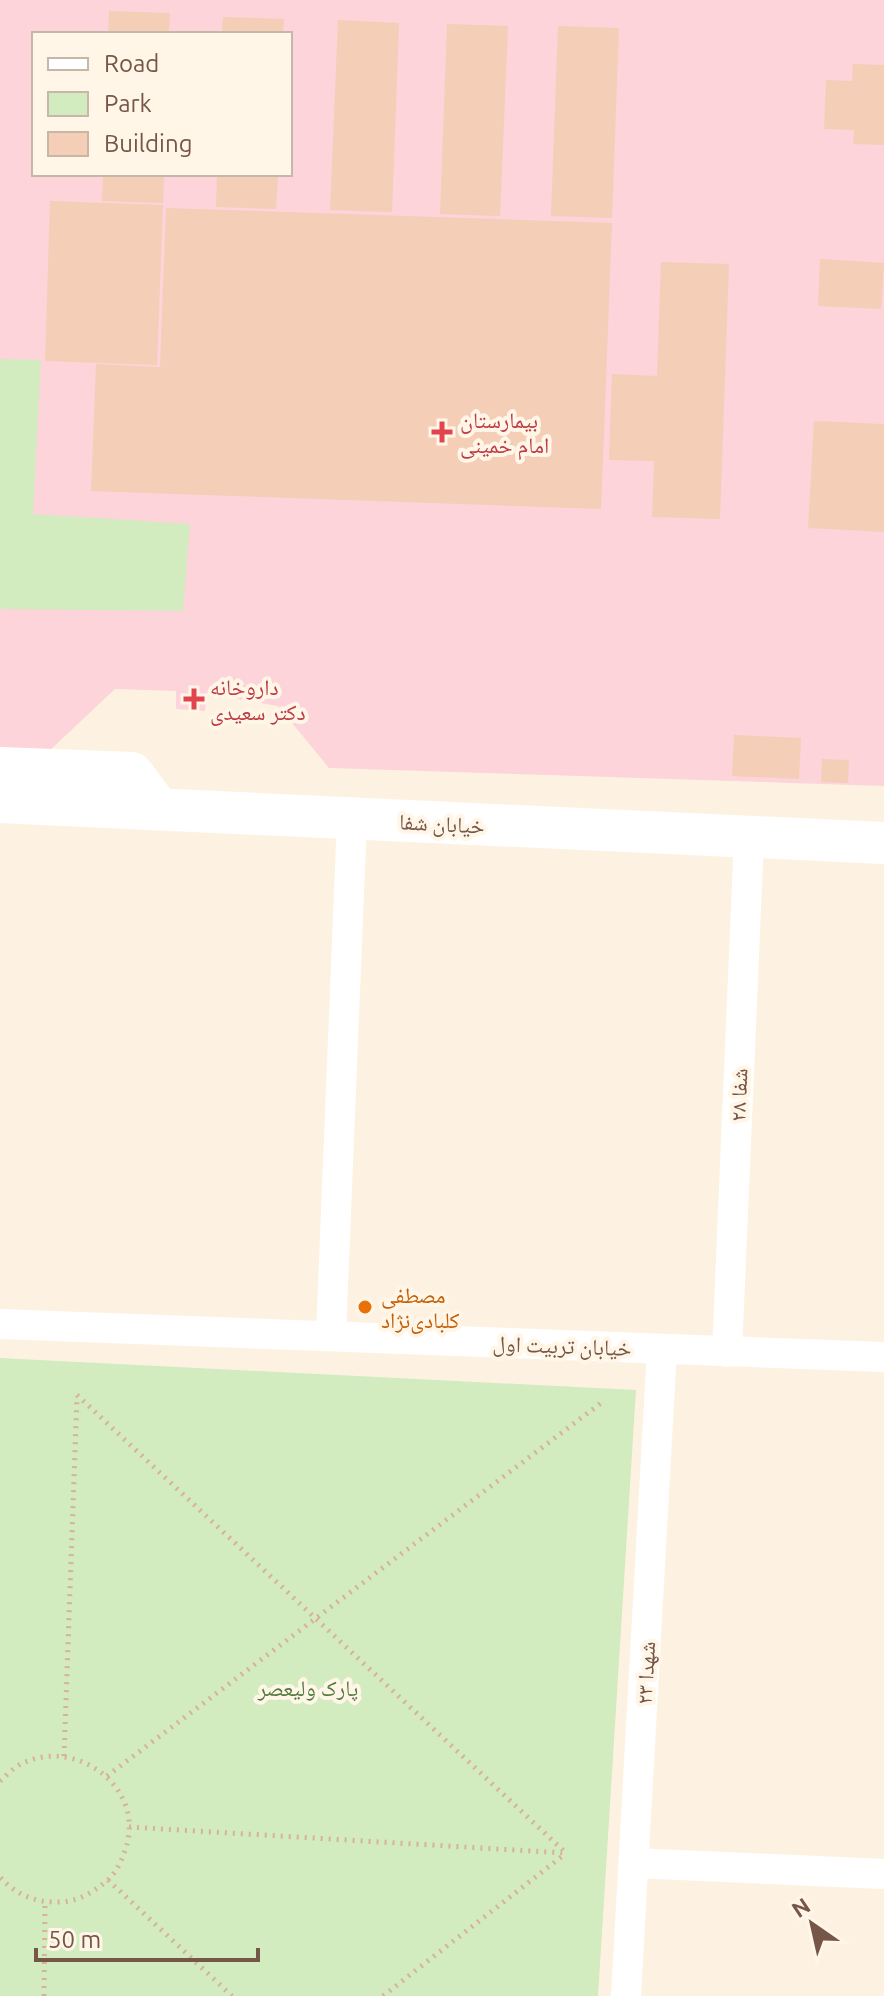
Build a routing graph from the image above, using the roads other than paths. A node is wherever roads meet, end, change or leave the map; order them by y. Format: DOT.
graph roads {
  1 [pos="0,768"];
  2 [pos="0,802"];
  3 [pos="159,809"];
  4 [pos="352,818"];
  5 [pos="749,838"];
  6 [pos="884,843"];
  7 [pos="0,1324"];
  8 [pos="331,1336"];
  9 [pos="662,1349"];
  10 [pos="727,1352"];
  11 [pos="884,1357"];
  12 [pos="635,1863"];
  13 [pos="884,1874"];
  14 [pos="626,1996"];
  1 -- 3 [label="street"];
  2 -- 3 [label="street, خیابان شفا"];
  3 -- 4 [label="street, خیابان شفا"];
  4 -- 5 [label="street, خیابان شفا"];
  4 -- 8 [label="street"];
  5 -- 6 [label="street, خیابان شفا"];
  5 -- 10 [label="street, شفا ۲۸"];
  7 -- 8 [label="street, خیابان تربیت اول"];
  8 -- 9 [label="street, خیابان تربیت اول"];
  9 -- 10 [label="street, خیابان تربیت اول"];
  9 -- 12 [label="street, شهدا ۲۳"];
  10 -- 11 [label="street, خیابان تربیت اول"];
  12 -- 13 [label="street"];
  12 -- 14 [label="street, شهدا ۲۳"];
}
